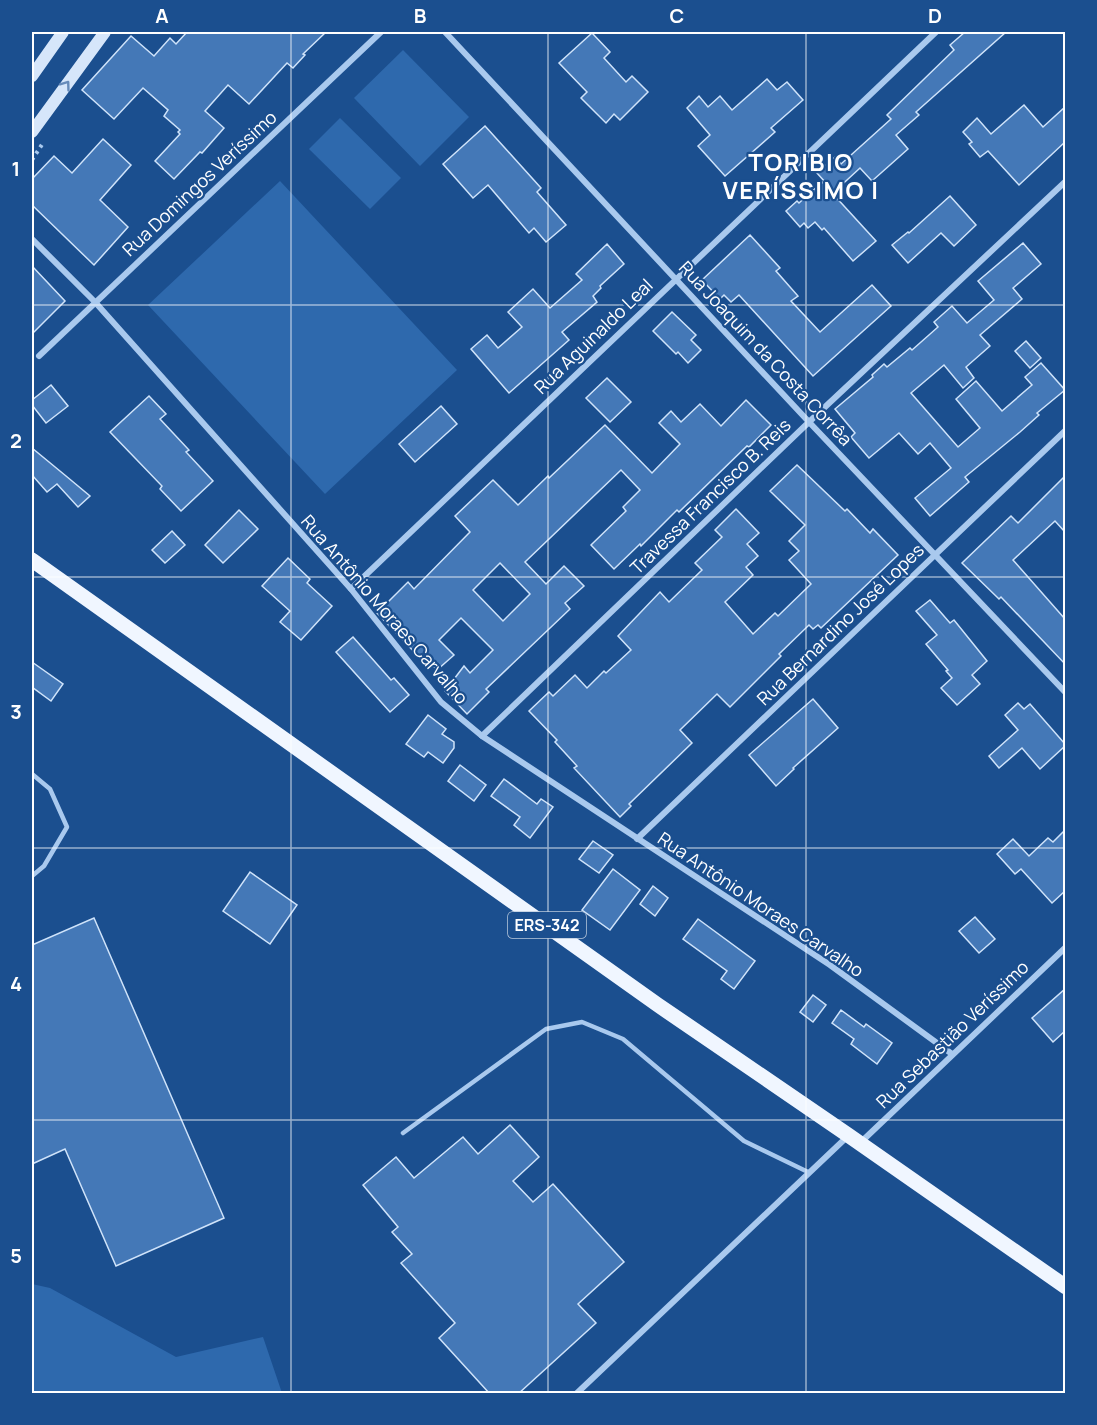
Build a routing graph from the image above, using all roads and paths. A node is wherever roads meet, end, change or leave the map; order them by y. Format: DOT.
graph roads {
  1 [pos="63,32"];
  2 [pos="105,32"];
  3 [pos="381,32"];
  4 [pos="445,32"];
  5 [pos="936,32"];
  6 [pos="32,76"];
  7 [pos="32,132"];
  8 [pos="1065,181"];
  9 [pos="32,239"];
  10 [pos="676,278"];
  11 [pos="95,302"];
  12 [pos="39,356"];
  13 [pos="809,422"];
  14 [pos="1065,430"];
  15 [pos="934,555"];
  16 [pos="32,560"];
  17 [pos="351,589"];
  18 [pos="1065,693"];
  19 [pos="482,736"];
  20 [pos="32,774"];
  21 [pos="637,839"];
  22 [pos="32,876"];
  23 [pos="1065,947"];
  24 [pos="952,1054"];
  25 [pos="403,1133"];
  26 [pos="854,1139"];
  27 [pos="808,1172"];
  28 [pos="1065,1287"];
  29 [pos="576,1394"];
  1 -- 6 [label="main road"];
  7 -- 2 [label="main road, one-way"];
  3 -- 11 [label="street, Rua Domingos Veríssimo"];
  4 -- 10 [label="street, Rua Joaquim da Costa Corrêa"];
  5 -- 10 [label="street, Rua Aguinaldo Leal"];
  8 -- 13 [label="street, Travessa Francisco B. Reis"];
  9 -- 11 [label="street, Rua Antônio Moraes Carvalho"];
  10 -- 13 [label="street, Rua Joaquim da Costa Corrêa"];
  10 -- 17 [label="street, Rua Aguinaldo Leal"];
  11 -- 12 [label="street, Rua Domingos Veríssimo"];
  11 -- 17 [label="street, Rua Antônio Moraes Carvalho"];
  13 -- 15 [label="street, Rua Joaquim da Costa Corrêa"];
  13 -- 19 [label="street, Travessa Francisco B. Reis"];
  14 -- 15 [label="street, Rua Bernardino José Lopes"];
  15 -- 18 [label="street, Rua Joaquim da Costa Corrêa"];
  15 -- 21 [label="street, Rua Bernardino José Lopes"];
  16 -- 26 [label="main road, ERS-342"];
  17 -- 19 [label="street, Rua Antônio Moraes Carvalho"];
  19 -- 21 [label="street, Rua Antônio Moraes Carvalho"];
  20 -- 22 [label="lane"];
  21 -- 24 [label="street, Rua Antônio Moraes Carvalho"];
  23 -- 24 [label="street, Rua Sebastião Veríssimo"];
  24 -- 26 [label="street, Rua Sebastião Veríssimo"];
  25 -- 27 [label="lane"];
  26 -- 27 [label="street, Rua Sebastião Veríssimo"];
  26 -- 28 [label="main road, ERS-342"];
  27 -- 29 [label="street, Rua Sebastião Veríssimo"];
}
